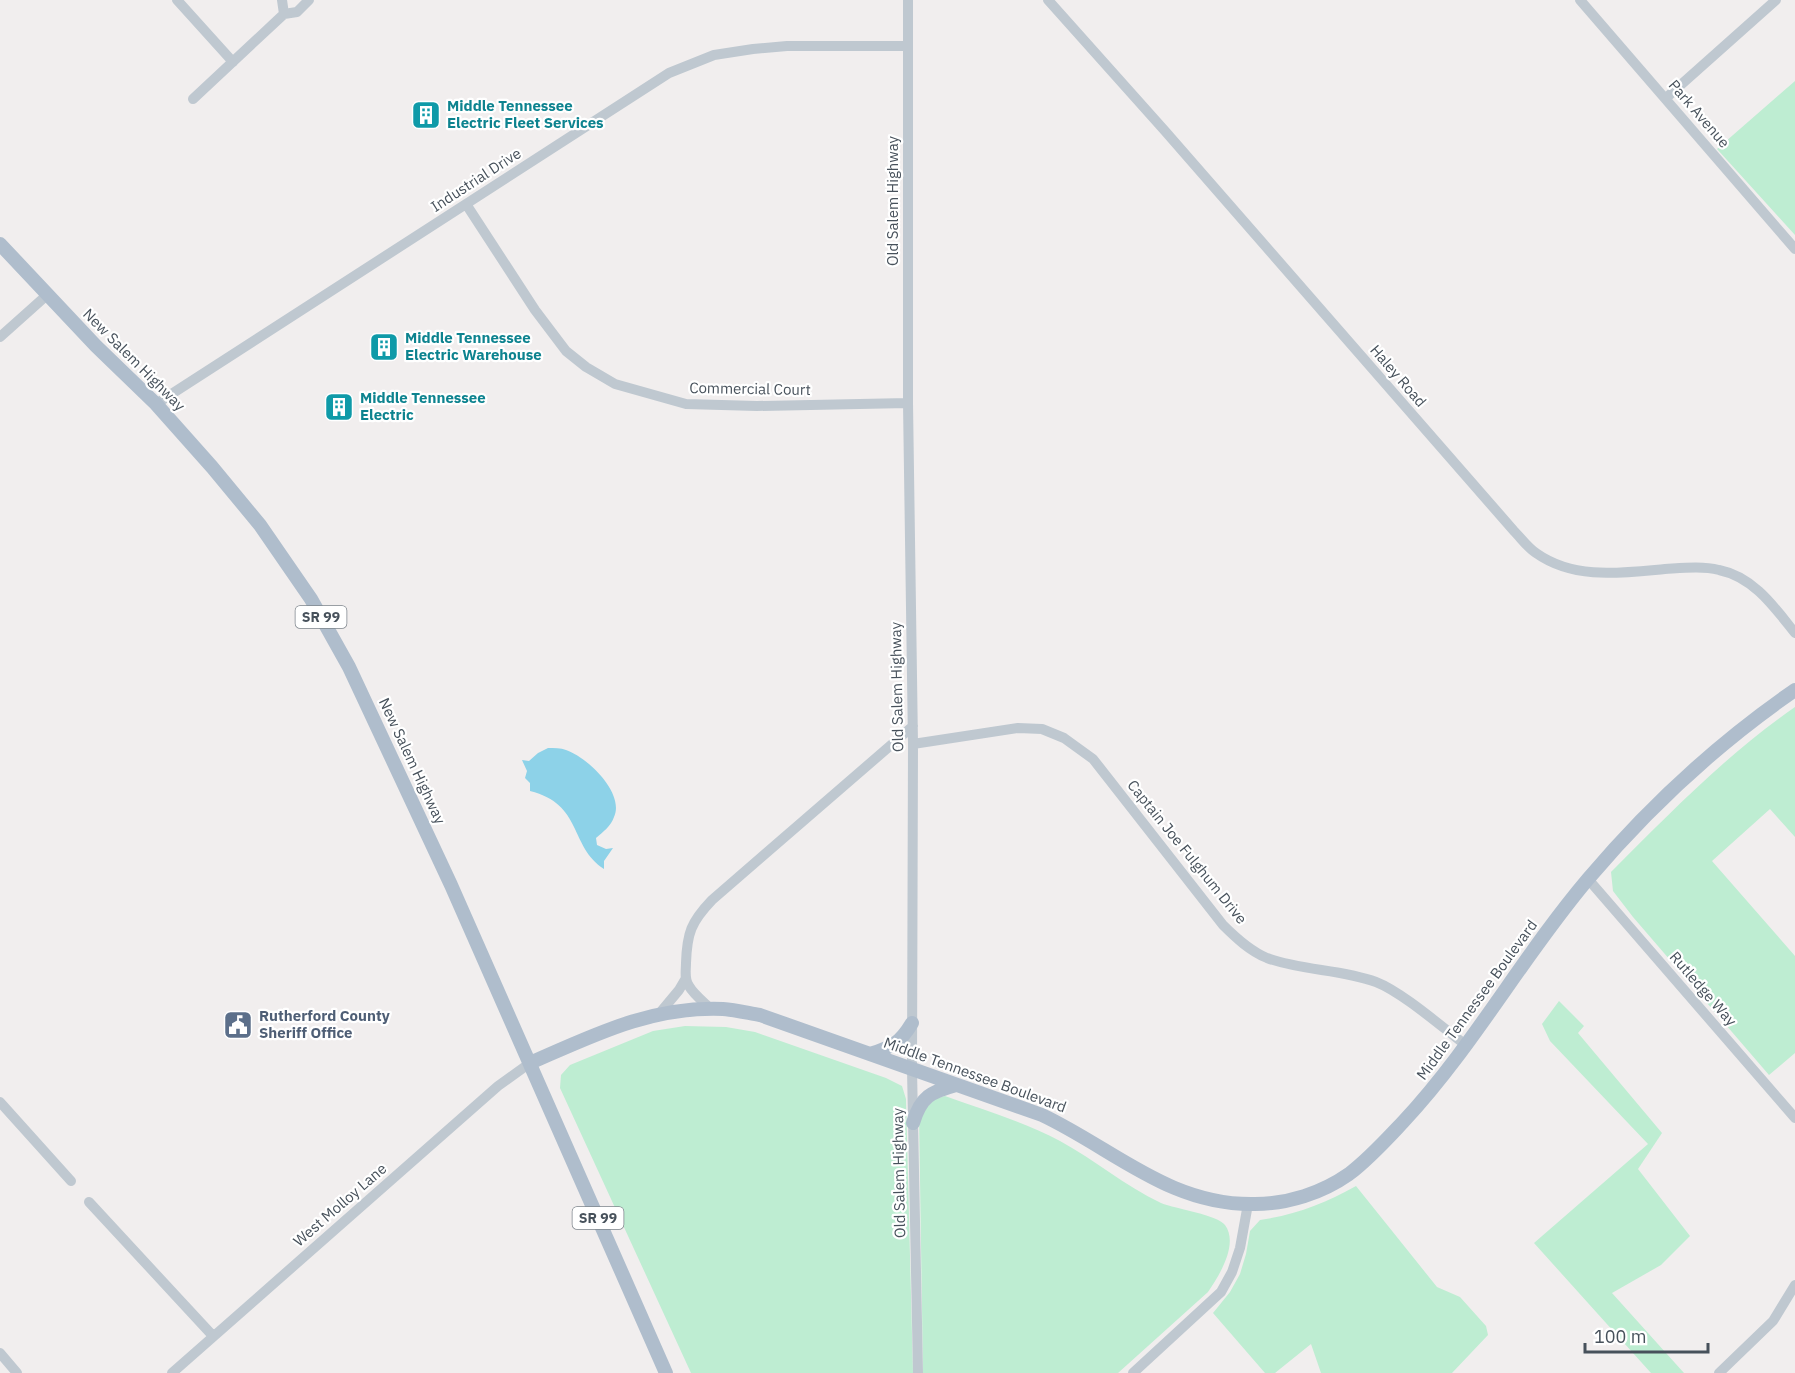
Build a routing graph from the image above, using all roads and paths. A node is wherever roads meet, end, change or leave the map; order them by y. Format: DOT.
graph roads {
  1 [pos="177,0"];
  2 [pos="282,0"];
  3 [pos="309,0"];
  4 [pos="908,0"];
  5 [pos="1048,0"];
  6 [pos="1580,0"];
  7 [pos="1776,0"];
  8 [pos="284,14"];
  9 [pos="908,46"];
  10 [pos="233,62"];
  11 [pos="1666,98"];
  12 [pos="193,99"];
  13 [pos="466,204"];
  14 [pos="0,244"];
  15 [pos="1795,249"];
  16 [pos="47,295"];
  17 [pos="0,338"];
  18 [pos="908,403"];
  19 [pos="156,404"];
  20 [pos="1795,633"];
  21 [pos="1795,690"];
  22 [pos="913,726"];
  23 [pos="913,744"];
  24 [pos="1588,879"];
  25 [pos="686,978"];
  26 [pos="712,1010"];
  27 [pos="658,1014"];
  28 [pos="912,1023"];
  29 [pos="1467,1046"];
  30 [pos="870,1054"];
  31 [pos="530,1063"];
  32 [pos="912,1069"];
  33 [pos="956,1085"];
  34 [pos="0,1102"];
  35 [pos="1795,1118"];
  36 [pos="913,1123"];
  37 [pos="71,1181"];
  38 [pos="89,1202"];
  39 [pos="1248,1204"];
  40 [pos="1795,1285"];
  41 [pos="213,1336"];
  42 [pos="0,1353"];
  43 [pos="17,1373"];
  44 [pos="172,1373"];
  45 [pos="666,1373"];
  46 [pos="918,1373"];
  47 [pos="1132,1373"];
  48 [pos="1719,1373"];
  1 -- 10 [label="street"];
  2 -- 8 [label="street"];
  3 -- 8 [label="street"];
  4 -- 9 [label="street, Old Salem Highway"];
  5 -- 20 [label="street, Haley Road"];
  6 -- 11 [label="street, Park Avenue"];
  7 -- 11 [label="street"];
  8 -- 10 [label="street"];
  9 -- 13 [label="street, Industrial Drive"];
  9 -- 18 [label="street, Old Salem Highway"];
  10 -- 12 [label="street"];
  11 -- 15 [label="street, Park Avenue"];
  13 -- 18 [label="street, Commercial Court"];
  13 -- 19 [label="street, Industrial Drive"];
  14 -- 16 [label="main road, New Salem Highway / SR 99"];
  16 -- 17 [label="street"];
  16 -- 19 [label="main road, New Salem Highway / SR 99"];
  18 -- 22 [label="street, Old Salem Highway"];
  19 -- 31 [label="main road, New Salem Highway / SR 99"];
  21 -- 24 [label="main road, Middle Tennessee Boulevard"];
  22 -- 23 [label="street, Old Salem Highway"];
  22 -- 25 [label="street"];
  23 -- 28 [label="street, Old Salem Highway"];
  23 -- 29 [label="street, Captain Joe Fulghum Drive"];
  24 -- 29 [label="main road, Middle Tennessee Boulevard"];
  24 -- 35 [label="street, Rutledge Way"];
  25 -- 26 [label="street"];
  25 -- 27 [label="street"];
  26 -- 27 [label="main road, Middle Tennessee Boulevard"];
  26 -- 30 [label="main road, Middle Tennessee Boulevard"];
  27 -- 31 [label="main road, Middle Tennessee Boulevard"];
  28 -- 30 [label="main road"];
  28 -- 32 [label="street, Old Salem Highway"];
  29 -- 39 [label="main road, Middle Tennessee Boulevard"];
  30 -- 32 [label="main road, Middle Tennessee Boulevard"];
  31 -- 41 [label="street, West Molloy Lane"];
  31 -- 45 [label="main road, New Salem Highway / SR 99"];
  32 -- 33 [label="main road, Middle Tennessee Boulevard"];
  32 -- 36 [label="street, Old Salem Highway"];
  33 -- 36 [label="main road"];
  33 -- 39 [label="main road, Middle Tennessee Boulevard"];
  34 -- 37 [label="street"];
  36 -- 46 [label="street, Old Salem Highway"];
  38 -- 41 [label="street"];
  39 -- 47 [label="street"];
  40 -- 48 [label="street"];
  41 -- 44 [label="street, West Molloy Lane"];
  42 -- 43 [label="street"];
}
